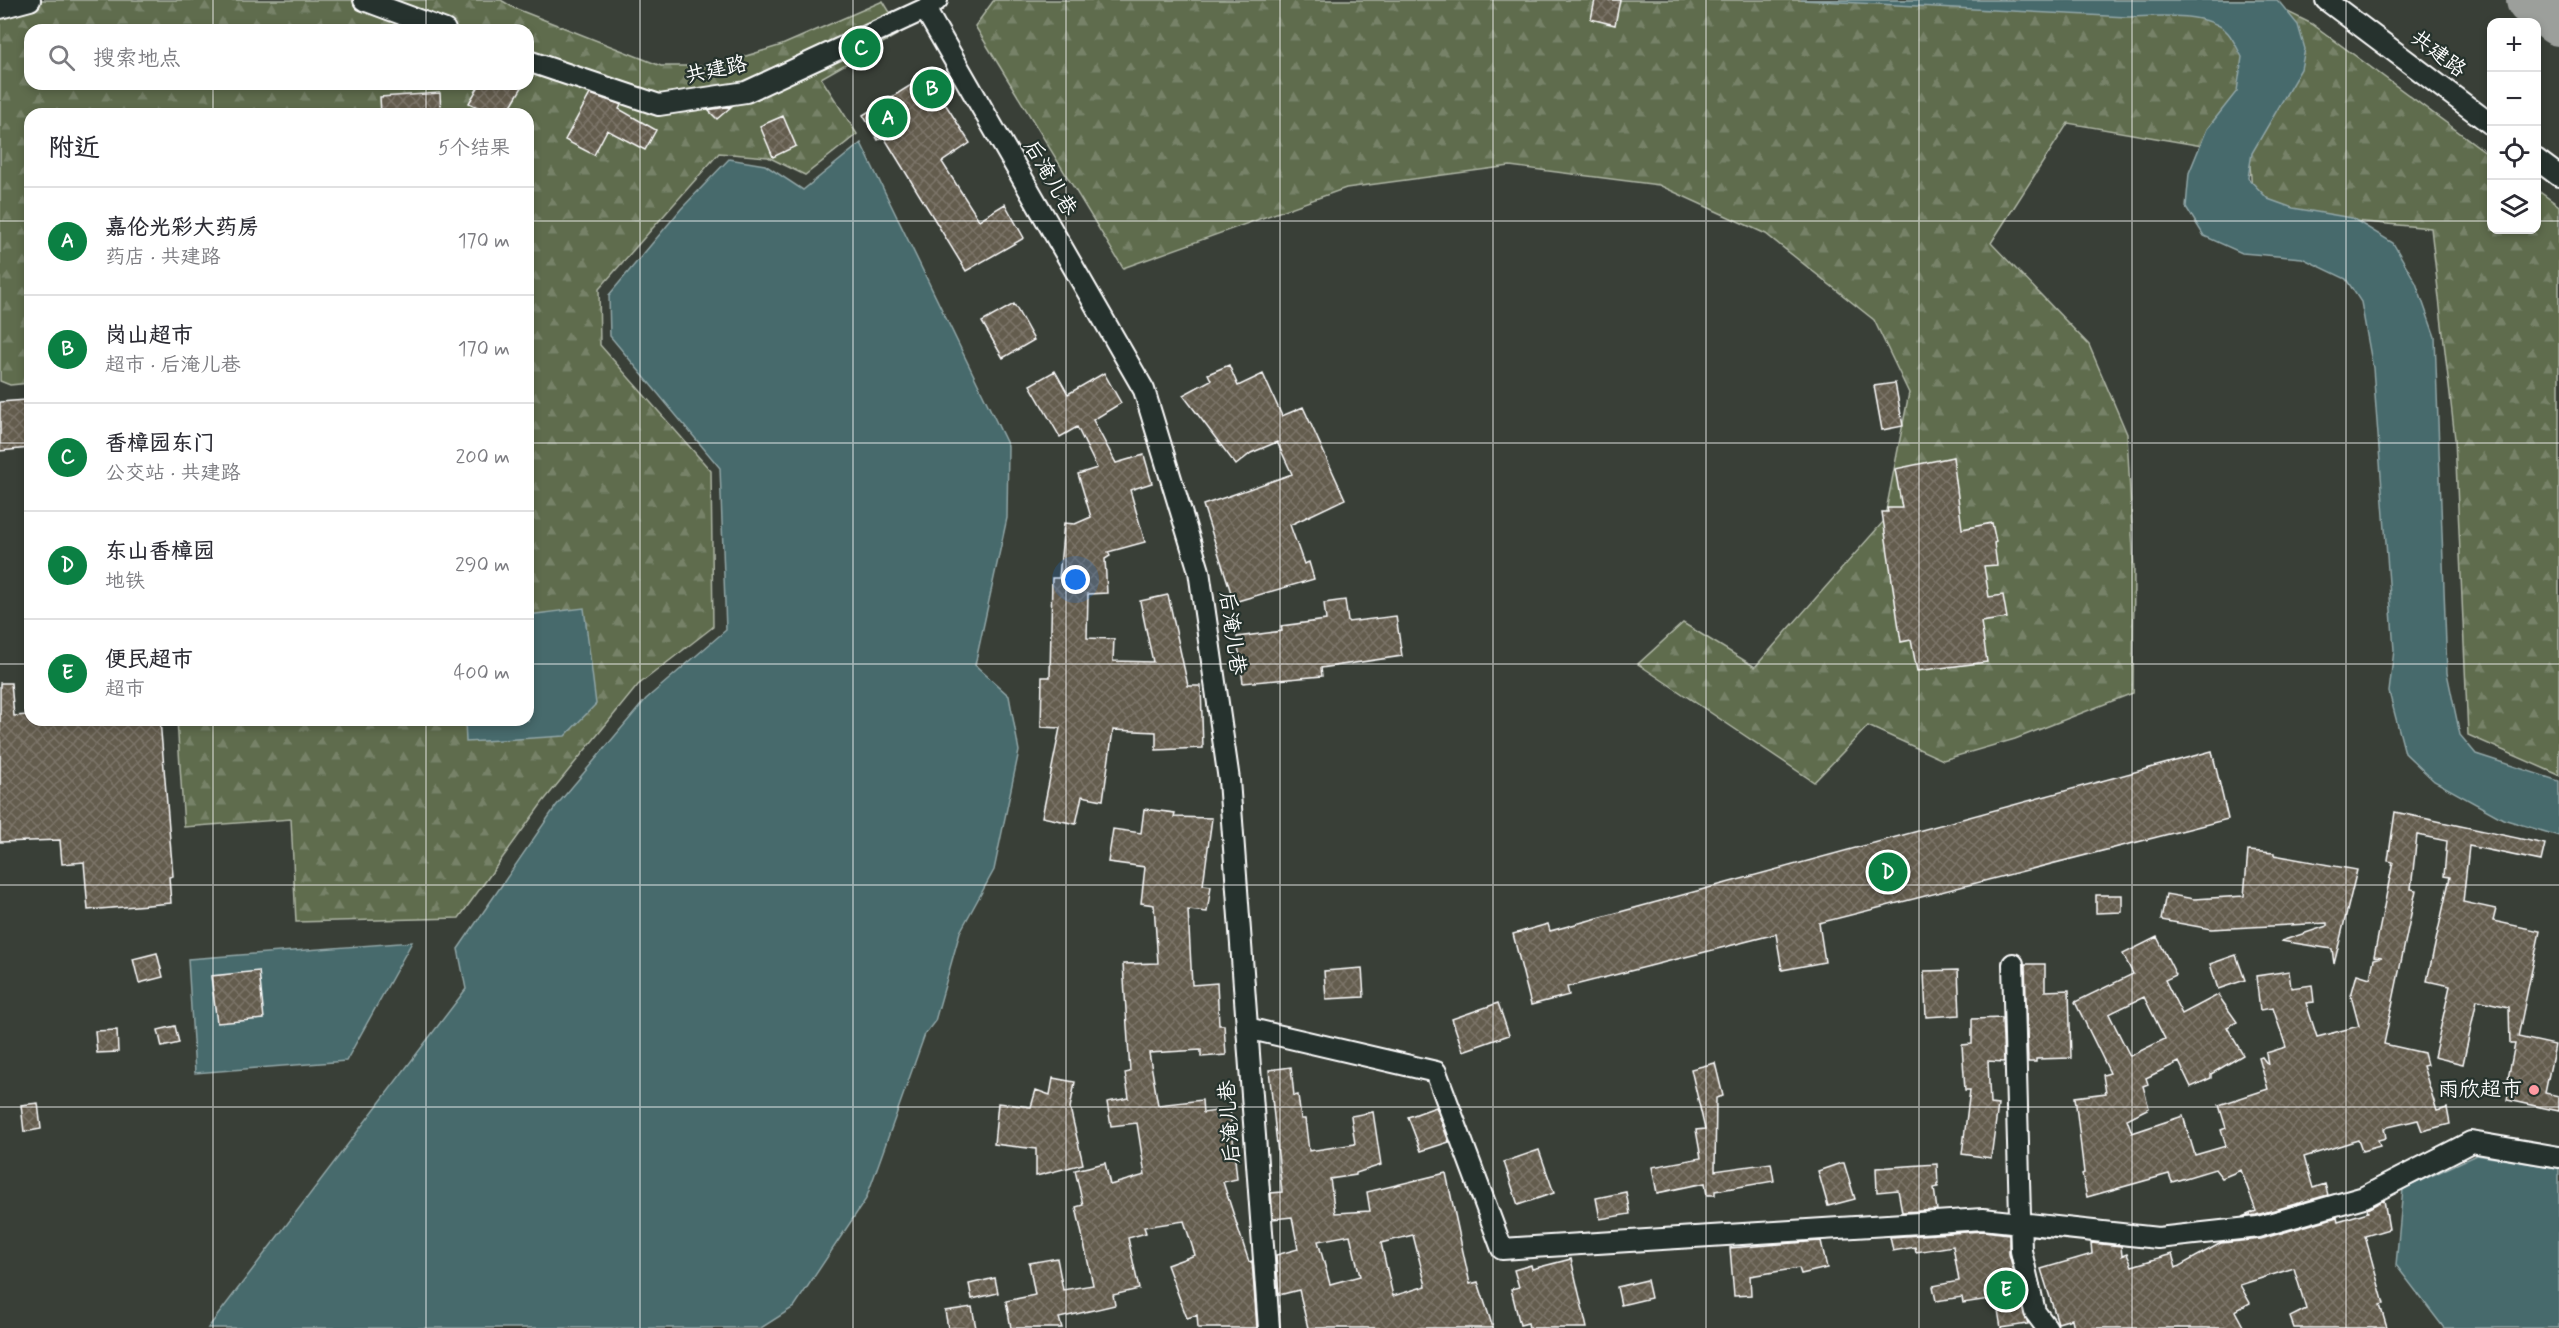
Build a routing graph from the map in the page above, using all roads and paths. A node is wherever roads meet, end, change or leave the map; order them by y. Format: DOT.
graph roads {
  1 [pos="30,0"];
  2 [pos="364,0"];
  3 [pos="2326,0"];
  4 [pos="931,5"];
  5 [pos="0,8"];
  6 [pos="429,24"];
  7 [pos="534,63"];
  8 [pos="2487,121"];
  9 [pos="2541,163"];
  10 [pos="2559,176"];
  11 [pos="2013,964"];
  12 [pos="1247,1028"];
  13 [pos="2559,1157"];
  14 [pos="2020,1222"];
  15 [pos="1269,1328"];
  16 [pos="2047,1328"];
  1 -- 5 [label="street"];
  2 -- 6 [label="street"];
  3 -- 8 [label="street, 共建路"];
  4 -- 7 [label="street, 共建路"];
  4 -- 12 [label="street, 后淹儿巷"];
  9 -- 10 [label="street"];
  11 -- 14 [label="street"];
  12 -- 14 [label="street"];
  12 -- 15 [label="street, 后淹儿巷"];
  13 -- 14 [label="street"];
  14 -- 16 [label="street"];
}
